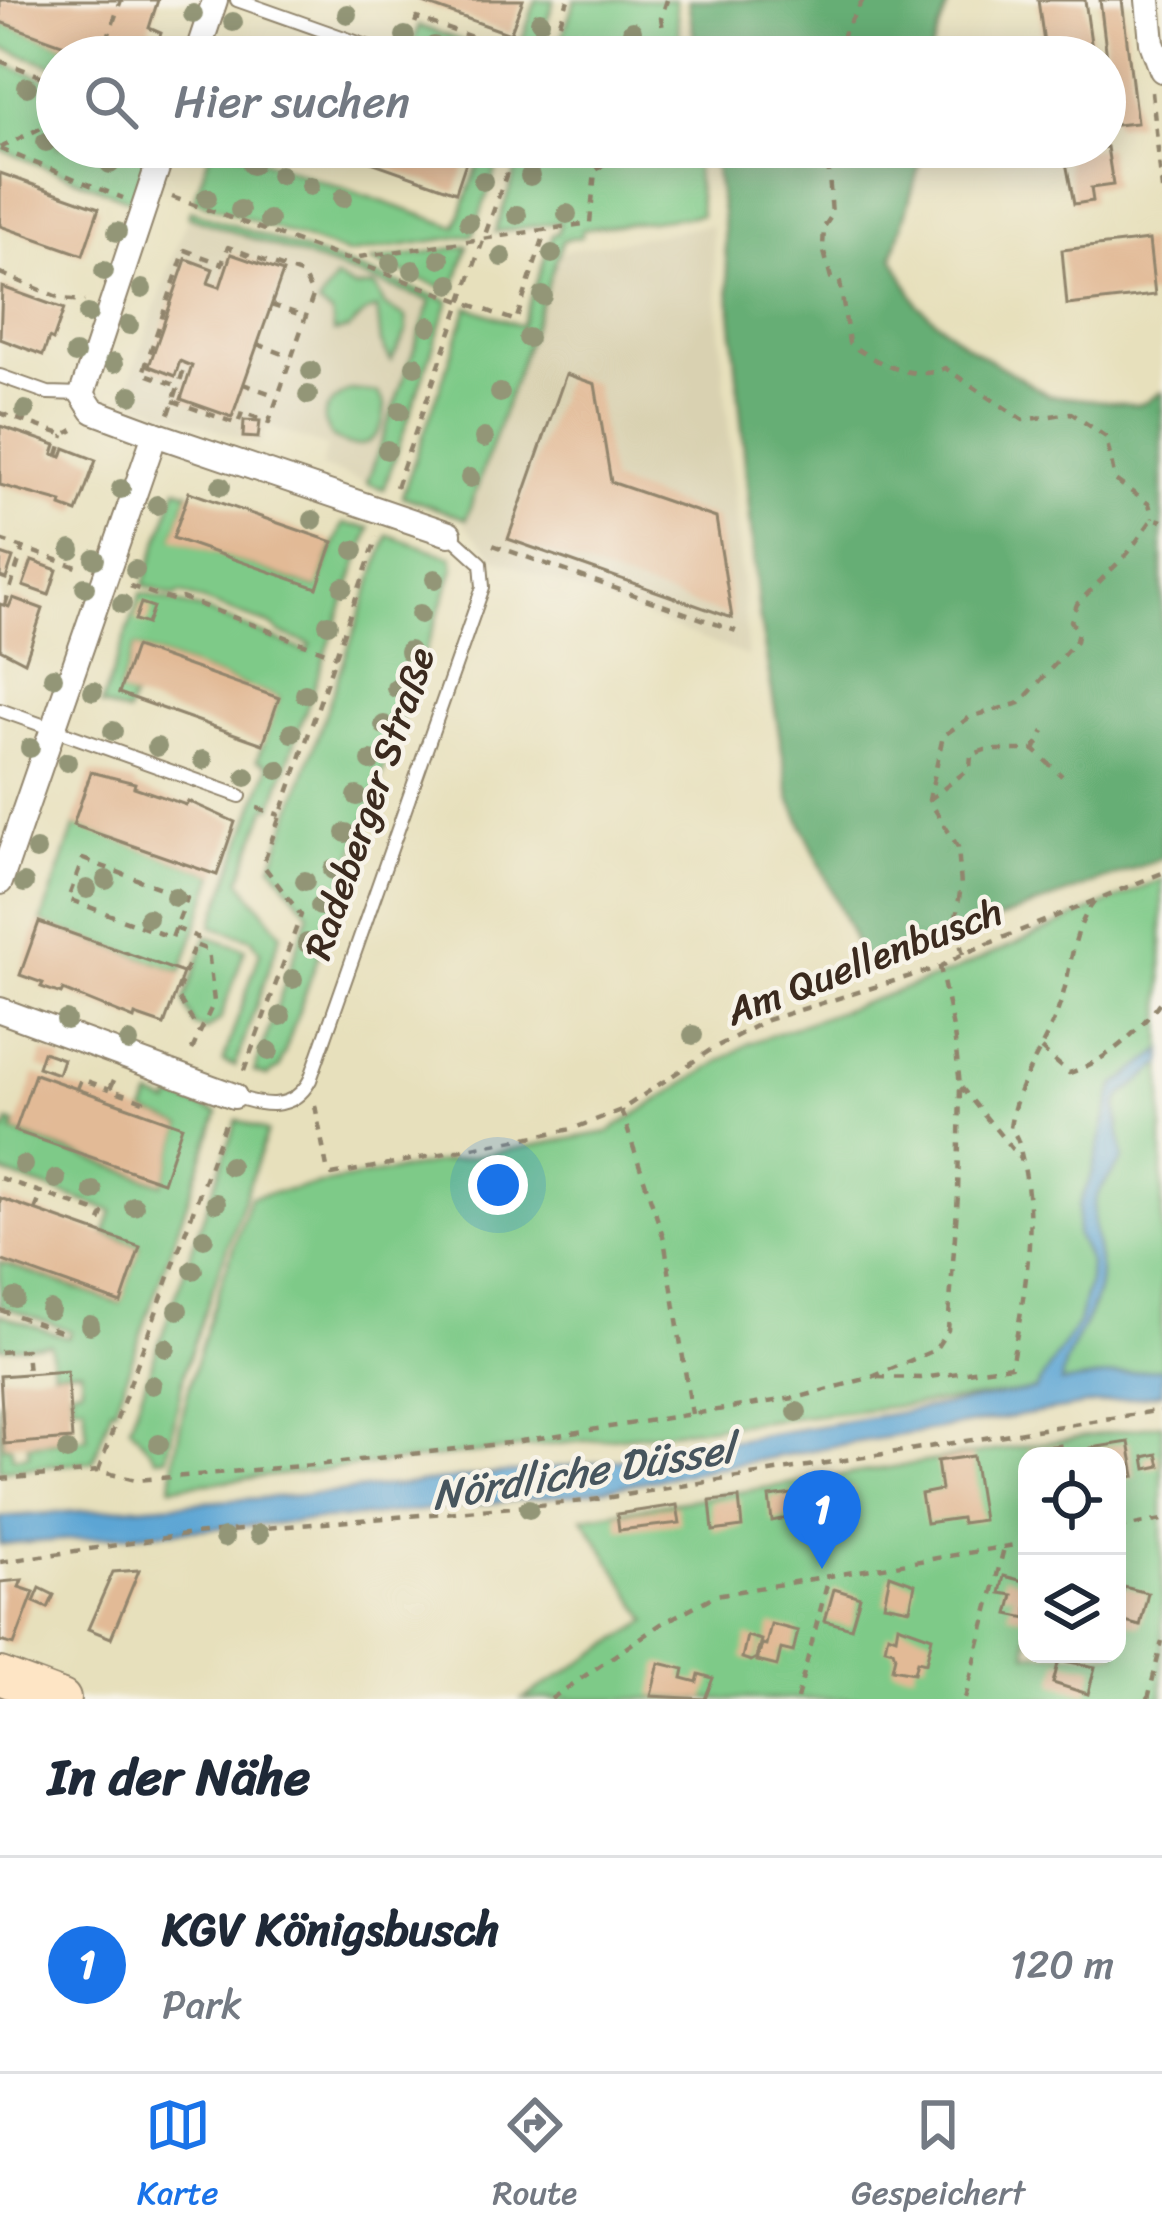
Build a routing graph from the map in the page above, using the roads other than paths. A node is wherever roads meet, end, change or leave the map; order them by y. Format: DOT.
graph roads {
  1 [pos="215,0"];
  2 [pos="237,0"];
  3 [pos="1148,0"];
  4 [pos="203,36"];
  5 [pos="339,36"];
  6 [pos="1161,70"];
  7 [pos="157,168"];
  8 [pos="0,376"];
  9 [pos="82,394"];
  10 [pos="158,435"];
  11 [pos="449,534"];
  12 [pos="0,710"];
  13 [pos="53,728"];
  14 [pos="239,796"];
  15 [pos="0,882"];
  16 [pos="0,1010"];
  17 [pos="234,1096"];
  18 [pos="0,1676"];
  19 [pos="62,1699"];
  1 -- 4 [label="street"];
  2 -- 5 [label="lane"];
  3 -- 6 [label="street"];
  7 -- 9 [label="street"];
  8 -- 9 [label="lane"];
  9 -- 10 [label="street, Radeberger Straße"];
  10 -- 11 [label="street, Radeberger Straße"];
  10 -- 13 [label="street"];
  11 -- 17 [label="lane, Radeberger Straße"];
  12 -- 13 [label="lane"];
  13 -- 14 [label="lane"];
  13 -- 15 [label="street"];
  16 -- 17 [label="street"];
  18 -- 19 [label="street"];
}
